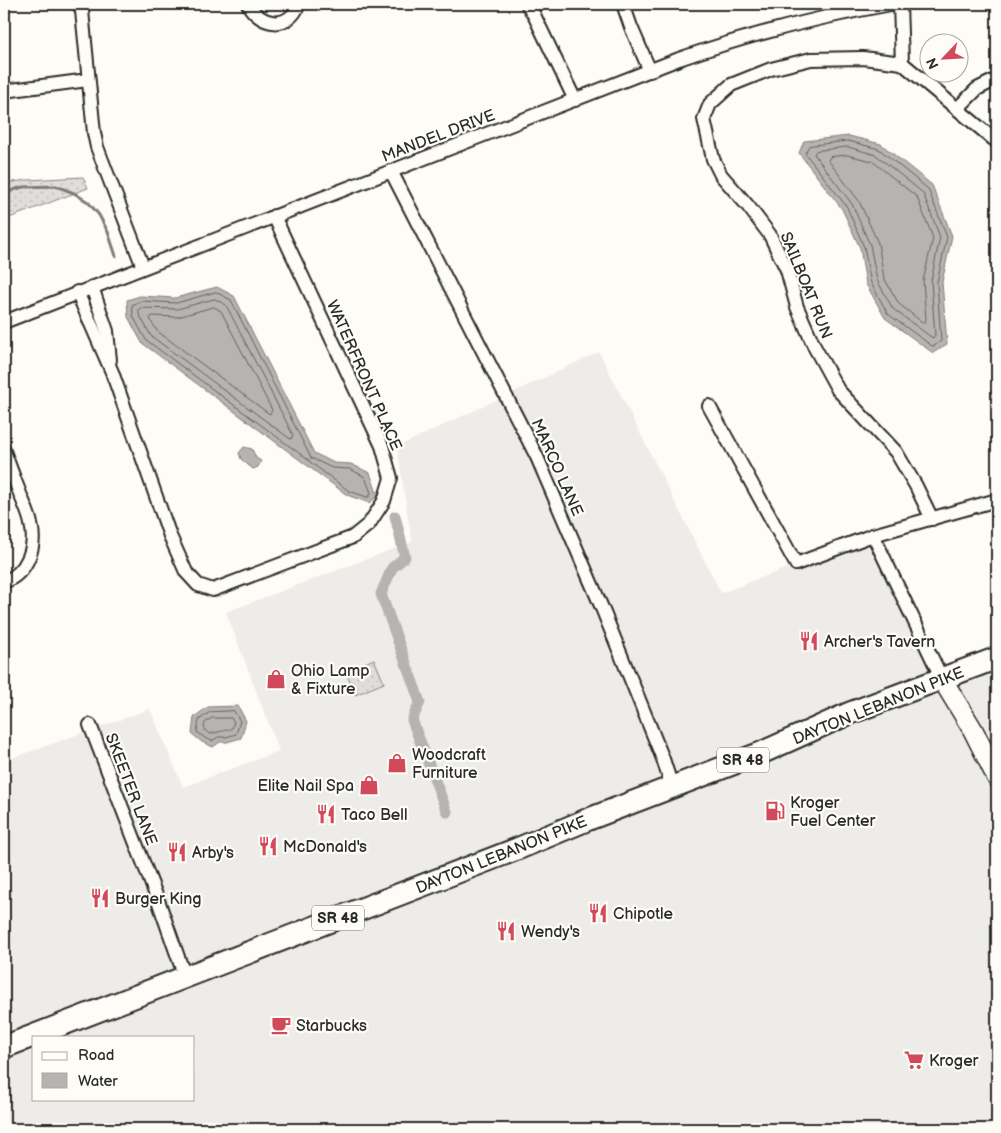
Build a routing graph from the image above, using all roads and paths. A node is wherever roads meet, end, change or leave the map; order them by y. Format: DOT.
graph roads {
  1 [pos="79,4"];
  2 [pos="248,4"];
  3 [pos="299,4"];
  4 [pos="527,4"];
  5 [pos="624,4"];
  6 [pos="891,4"];
  7 [pos="900,4"];
  8 [pos="871,6"];
  9 [pos="902,63"];
  10 [pos="650,70"];
  11 [pos="88,80"];
  12 [pos="997,80"];
  13 [pos="4,91"];
  14 [pos="575,100"];
  15 [pos="957,109"];
  16 [pos="997,142"];
  17 [pos="391,171"];
  18 [pos="274,216"];
  19 [pos="143,267"];
  20 [pos="92,287"];
  21 [pos="77,292"];
  22 [pos="4,322"];
  23 [pos="112,372"];
  24 [pos="709,406"];
  25 [pos="4,451"];
  26 [pos="997,500"];
  27 [pos="932,519"];
  28 [pos="873,535"];
  29 [pos="4,582"];
  30 [pos="997,658"];
  31 [pos="942,679"];
  32 [pos="90,725"];
  33 [pos="997,778"];
  34 [pos="672,787"];
  35 [pos="185,977"];
  36 [pos="32,1036"];
  37 [pos="32,1036"];
  38 [pos="4,1047"];
  1 -- 11 [label="street"];
  2 -- 3 [label="street"];
  4 -- 14 [label="street"];
  5 -- 10 [label="street"];
  6 -- 8 [label="street, MANDEL DRIVE"];
  7 -- 9 [label="street"];
  8 -- 10 [label="street, MANDEL DRIVE"];
  9 -- 15 [label="street"];
  9 -- 27 [label="street, SAILBOAT RUN"];
  10 -- 14 [label="street, MANDEL DRIVE"];
  11 -- 13 [label="street"];
  11 -- 19 [label="street"];
  12 -- 15 [label="street"];
  14 -- 17 [label="street, MANDEL DRIVE"];
  15 -- 16 [label="street"];
  17 -- 18 [label="street, MANDEL DRIVE"];
  17 -- 34 [label="street, MARCO LANE"];
  18 -- 19 [label="street, MANDEL DRIVE"];
  18 -- 23 [label="street, WATERFRONT PLACE"];
  19 -- 20 [label="street, MANDEL DRIVE"];
  20 -- 21 [label="street, MANDEL DRIVE"];
  20 -- 23 [label="street, WATERFRONT PLACE"];
  21 -- 22 [label="street, MANDEL DRIVE"];
  21 -- 23 [label="street, WATERFRONT PLACE"];
  24 -- 28 [label="street"];
  25 -- 29 [label="street"];
  26 -- 27 [label="street"];
  27 -- 28 [label="street"];
  28 -- 31 [label="street"];
  30 -- 31 [label="main road, DAYTON LEBANON PIKE / SR 48"];
  31 -- 33 [label="street"];
  31 -- 34 [label="main road, DAYTON LEBANON PIKE / SR 48"];
  32 -- 35 [label="street, SKEETER LANE"];
  34 -- 35 [label="main road, DAYTON LEBANON PIKE / SR 48"];
  35 -- 37 [label="main road, DAYTON LEBANON PIKE / SR 48"];
  36 -- 38 [label="main road, DAYTON LEBANON PIKE / SR 48"];
}
